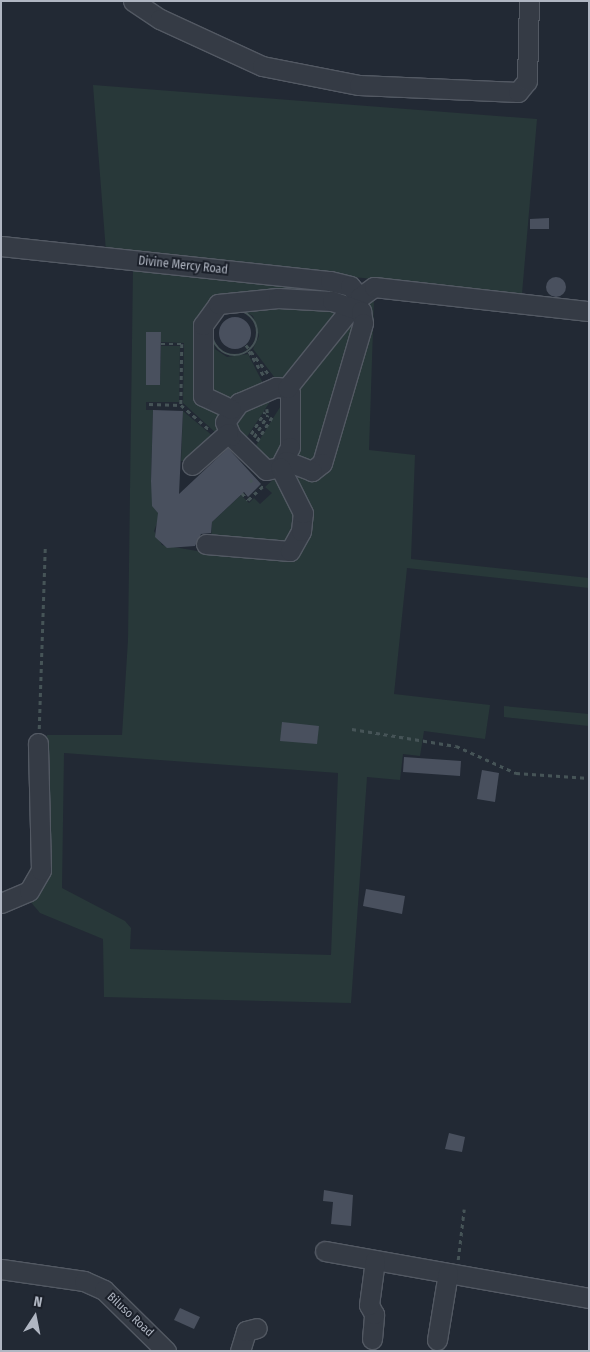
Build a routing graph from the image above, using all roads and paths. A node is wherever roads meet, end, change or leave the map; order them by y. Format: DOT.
graph roads {
  1 [pos="133,1"];
  2 [pos="529,1"];
  3 [pos="1,246"];
  4 [pos="357,301"];
  5 [pos="589,311"];
  6 [pos="161,344"];
  7 [pos="250,350"];
  8 [pos="279,388"];
  9 [pos="149,404"];
  10 [pos="181,404"];
  11 [pos="231,409"];
  12 [pos="265,412"];
  13 [pos="268,415"];
  14 [pos="272,417"];
  15 [pos="224,436"];
  16 [pos="246,442"];
  17 [pos="249,445"];
  18 [pos="252,449"];
  19 [pos="192,465"];
  20 [pos="278,466"];
  21 [pos="250,479"];
  22 [pos="253,483"];
  23 [pos="242,494"];
  24 [pos="206,544"];
  25 [pos="45,546"];
  26 [pos="352,729"];
  27 [pos="38,743"];
  28 [pos="589,778"];
  29 [pos="1,903"];
  30 [pos="464,1209"];
  31 [pos="325,1251"];
  32 [pos="375,1260"];
  33 [pos="1,1269"];
  34 [pos="454,1274"];
  35 [pos="589,1298"];
  36 [pos="257,1328"];
  37 [pos="372,1339"];
  38 [pos="437,1340"];
  39 [pos="166,1351"];
  40 [pos="240,1351"];
  1 -- 2 [label="street"];
  3 -- 4 [label="street, Divine Mercy Road"];
  4 -- 5 [label="street"];
  4 -- 8 [label="street"];
  4 -- 11 [label="street"];
  4 -- 20 [label="street"];
  6 -- 10 [label="path"];
  7 -- 7 [label="path"];
  7 -- 8 [label="path"];
  7 -- 8 [label="path"];
  8 -- 11 [label="street"];
  8 -- 20 [label="street"];
  9 -- 10 [label="path"];
  10 -- 15 [label="path"];
  11 -- 15 [label="street"];
  12 -- 16 [label="path"];
  13 -- 17 [label="path"];
  14 -- 18 [label="path"];
  15 -- 19 [label="street"];
  15 -- 20 [label="street"];
  20 -- 23 [label="path"];
  20 -- 24 [label="street"];
  21 -- 22 [label="path"];
  25 -- 27 [label="path"];
  26 -- 28 [label="path"];
  27 -- 29 [label="street"];
  30 -- 34 [label="path"];
  31 -- 32 [label="street"];
  32 -- 34 [label="street"];
  32 -- 37 [label="street"];
  33 -- 39 [label="street, Biluso Road"];
  34 -- 35 [label="street"];
  34 -- 38 [label="street"];
  36 -- 40 [label="street"];
}
